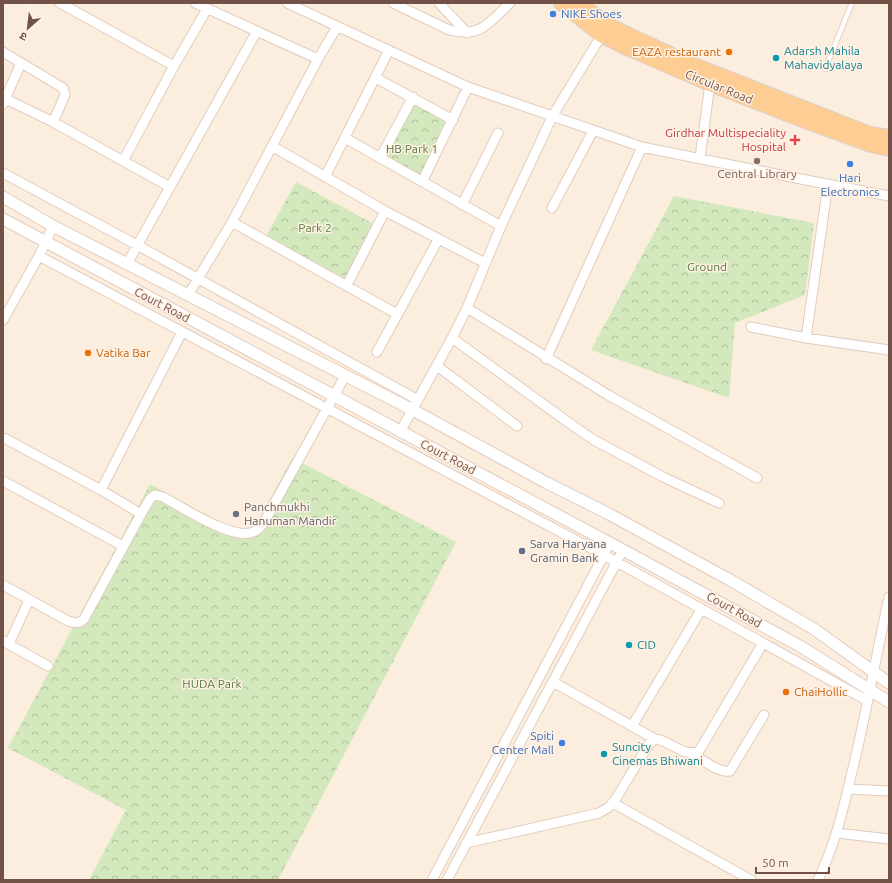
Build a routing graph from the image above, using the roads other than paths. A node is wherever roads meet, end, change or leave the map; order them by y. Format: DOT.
graph roads {
  1 [pos="60,3"];
  2 [pos="195,3"];
  3 [pos="287,3"];
  4 [pos="393,3"];
  5 [pos="439,3"];
  6 [pos="510,3"];
  7 [pos="561,3"];
  8 [pos="580,3"];
  9 [pos="852,3"];
  10 [pos="207,9"];
  11 [pos="337,27"];
  12 [pos="605,30"];
  13 [pos="257,31"];
  14 [pos="467,33"];
  15 [pos="390,50"];
  16 [pos="3,52"];
  17 [pos="318,59"];
  18 [pos="22,63"];
  19 [pos="174,66"];
  20 [pos="824,69"];
  21 [pos="376,78"];
  22 [pos="710,84"];
  23 [pos="468,87"];
  24 [pos="413,97"];
  25 [pos="4,102"];
  26 [pos="552,117"];
  27 [pos="453,120"];
  28 [pos="52,122"];
  29 [pos="593,131"];
  30 [pos="498,133"];
  31 [pos="889,137"];
  32 [pos="345,138"];
  33 [pos="272,146"];
  34 [pos="642,147"];
  35 [pos="889,149"];
  36 [pos="380,158"];
  37 [pos="700,158"];
  38 [pos="123,161"];
  39 [pos="3,173"];
  40 [pos="325,177"];
  41 [pos="422,182"];
  42 [pos="828,184"];
  43 [pos="170,187"];
  44 [pos="889,196"];
  45 [pos="3,197"];
  46 [pos="462,205"];
  47 [pos="552,208"];
  48 [pos="385,212"];
  49 [pos="3,220"];
  50 [pos="232,222"];
  51 [pos="53,226"];
  52 [pos="501,226"];
  53 [pos="438,240"];
  54 [pos="45,243"];
  55 [pos="137,245"];
  56 [pos="39,256"];
  57 [pos="485,263"];
  58 [pos="127,264"];
  59 [pos="198,279"];
  60 [pos="347,285"];
  61 [pos="188,295"];
  62 [pos="467,308"];
  63 [pos="397,314"];
  64 [pos="3,320"];
  65 [pos="750,326"];
  66 [pos="182,332"];
  67 [pos="452,338"];
  68 [pos="806,338"];
  69 [pos="889,350"];
  70 [pos="377,352"];
  71 [pos="546,358"];
  72 [pos="437,366"];
  73 [pos="345,376"];
  74 [pos="334,396"];
  75 [pos="418,400"];
  76 [pos="327,409"];
  77 [pos="413,410"];
  78 [pos="517,426"];
  79 [pos="400,432"];
  80 [pos="4,438"];
  81 [pos="757,478"];
  82 [pos="3,481"];
  83 [pos="101,490"];
  84 [pos="719,503"];
  85 [pos="141,514"];
  86 [pos="610,543"];
  87 [pos="123,546"];
  88 [pos="623,550"];
  89 [pos="604,555"];
  90 [pos="617,562"];
  91 [pos="3,585"];
  92 [pos="889,597"];
  93 [pos="29,600"];
  94 [pos="701,610"];
  95 [pos="6,642"];
  96 [pos="763,643"];
  97 [pos="48,666"];
  98 [pos="873,672"];
  99 [pos="553,682"];
  100 [pos="889,683"];
  101 [pos="869,696"];
  102 [pos="889,702"];
  103 [pos="764,715"];
  104 [pos="632,726"];
  105 [pos="655,739"];
  106 [pos="692,753"];
  107 [pos="848,789"];
  108 [pos="889,792"];
  109 [pos="613,803"];
  110 [pos="837,833"];
  111 [pos="889,838"];
  112 [pos="466,843"];
  113 [pos="432,880"];
  114 [pos="447,880"];
  115 [pos="751,880"];
  116 [pos="819,880"];
  1 -- 19 [label="street"];
  2 -- 10 [label="street"];
  3 -- 11 [label="street"];
  4 -- 14 [label="street"];
  5 -- 14 [label="street"];
  6 -- 14 [label="street"];
  7 -- 12 [label="main road, Circular Road"];
  8 -- 12 [label="main road"];
  9 -- 20 [label="lane"];
  10 -- 13 [label="street"];
  10 -- 19 [label="street"];
  11 -- 15 [label="street"];
  11 -- 17 [label="street"];
  12 -- 22 [label="main road, Circular Road"];
  12 -- 26 [label="street"];
  12 -- 31 [label="main road"];
  13 -- 17 [label="street"];
  13 -- 43 [label="street"];
  15 -- 21 [label="street"];
  15 -- 23 [label="street"];
  16 -- 18 [label="street"];
  17 -- 33 [label="street"];
  18 -- 25 [label="street"];
  18 -- 28 [label="street"];
  19 -- 38 [label="street"];
  21 -- 24 [label="street"];
  21 -- 32 [label="street"];
  22 -- 35 [label="main road, Circular Road"];
  22 -- 37 [label="street"];
  23 -- 26 [label="street"];
  23 -- 27 [label="street"];
  24 -- 27 [label="street"];
  24 -- 36 [label="street"];
  25 -- 28 [label="street"];
  26 -- 29 [label="street"];
  26 -- 52 [label="street"];
  27 -- 41 [label="street"];
  28 -- 38 [label="street"];
  29 -- 34 [label="street"];
  29 -- 47 [label="street"];
  30 -- 46 [label="street"];
  32 -- 36 [label="street"];
  32 -- 40 [label="street"];
  33 -- 40 [label="street"];
  33 -- 50 [label="street"];
  34 -- 37 [label="street"];
  34 -- 71 [label="street"];
  36 -- 41 [label="street"];
  37 -- 42 [label="street"];
  38 -- 43 [label="street"];
  39 -- 55 [label="street"];
  40 -- 48 [label="street"];
  41 -- 46 [label="street"];
  42 -- 44 [label="street"];
  42 -- 68 [label="street"];
  43 -- 55 [label="street"];
  45 -- 51 [label="street"];
  46 -- 52 [label="street"];
  48 -- 53 [label="street"];
  48 -- 60 [label="street"];
  49 -- 54 [label="street, Court Road"];
  50 -- 59 [label="street"];
  50 -- 60 [label="street"];
  51 -- 54 [label="street"];
  51 -- 58 [label="street"];
  52 -- 57 [label="street"];
  53 -- 57 [label="street"];
  53 -- 63 [label="street"];
  54 -- 56 [label="street"];
  54 -- 74 [label="street, Court Road"];
  55 -- 58 [label="street"];
  55 -- 59 [label="street"];
  56 -- 64 [label="street"];
  56 -- 66 [label="street"];
  57 -- 62 [label="street"];
  58 -- 61 [label="street"];
  59 -- 61 [label="street"];
  59 -- 75 [label="street"];
  60 -- 63 [label="street"];
  61 -- 73 [label="street"];
  62 -- 67 [label="street"];
  62 -- 71 [label="street"];
  63 -- 70 [label="street"];
  65 -- 68 [label="street"];
  66 -- 76 [label="street"];
  66 -- 83 [label="street"];
  67 -- 72 [label="street"];
  67 -- 84 [label="street"];
  68 -- 69 [label="street"];
  71 -- 81 [label="street"];
  72 -- 75 [label="street"];
  72 -- 78 [label="street"];
  73 -- 74 [label="street"];
  73 -- 77 [label="street"];
  74 -- 76 [label="street"];
  74 -- 79 [label="street, Court Road"];
  75 -- 77 [label="street"];
  76 -- 85 [label="street"];
  76 -- 89 [label="street"];
  77 -- 79 [label="street"];
  77 -- 98 [label="street"];
  79 -- 86 [label="street, Court Road"];
  80 -- 83 [label="street"];
  82 -- 87 [label="street"];
  83 -- 85 [label="street"];
  85 -- 87 [label="street"];
  86 -- 88 [label="street, Court Road"];
  86 -- 89 [label="street"];
  87 -- 93 [label="street"];
  88 -- 90 [label="street"];
  88 -- 101 [label="street, Court Road"];
  89 -- 90 [label="street"];
  89 -- 113 [label="street"];
  90 -- 94 [label="street"];
  90 -- 99 [label="street"];
  91 -- 93 [label="street"];
  92 -- 98 [label="street"];
  93 -- 95 [label="street"];
  94 -- 96 [label="street"];
  94 -- 104 [label="street"];
  95 -- 97 [label="street"];
  96 -- 101 [label="street"];
  96 -- 106 [label="street"];
  98 -- 100 [label="street"];
  98 -- 101 [label="street"];
  99 -- 104 [label="street"];
  99 -- 112 [label="street"];
  101 -- 102 [label="street, Court Road"];
  101 -- 107 [label="street"];
  103 -- 106 [label="street"];
  104 -- 105 [label="street"];
  105 -- 106 [label="street"];
  105 -- 109 [label="street"];
  107 -- 108 [label="street"];
  107 -- 110 [label="street"];
  109 -- 112 [label="street"];
  109 -- 115 [label="street"];
  110 -- 111 [label="street"];
  110 -- 116 [label="street"];
  112 -- 114 [label="street"];
}
